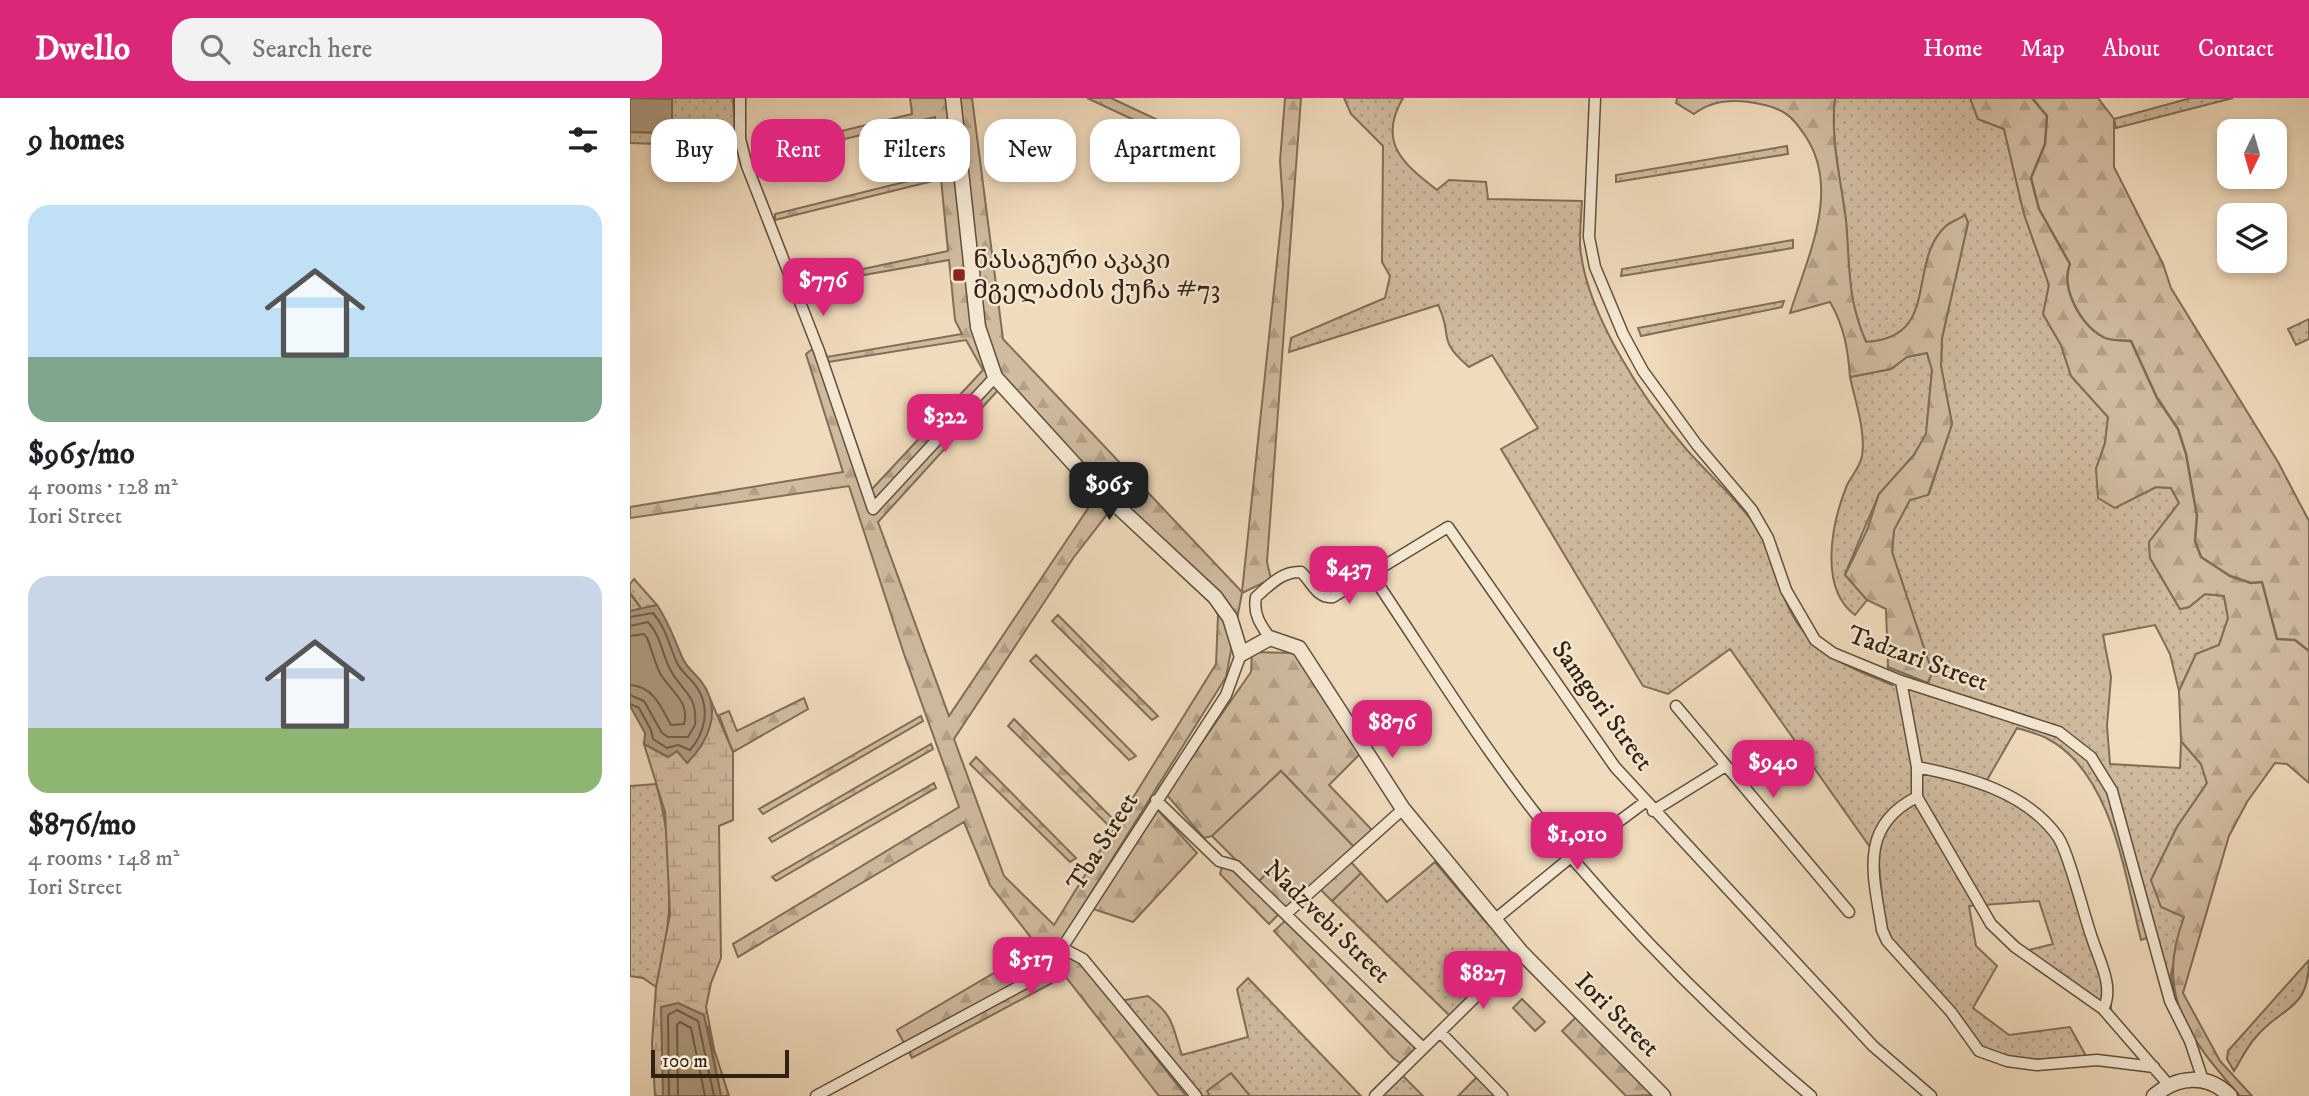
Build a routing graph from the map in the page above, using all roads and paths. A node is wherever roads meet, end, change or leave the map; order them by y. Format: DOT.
graph roads {
  1 [pos="740,98"];
  2 [pos="953,98"];
  3 [pos="1595,98"];
  4 [pos="995,377"];
  5 [pos="1373,575"];
  6 [pos="1270,638"];
  7 [pos="1241,654"];
  8 [pos="1901,681"];
  9 [pos="1676,706"];
  10 [pos="1724,767"];
  11 [pos="1917,767"];
  12 [pos="1917,797"];
  13 [pos="1156,800"];
  14 [pos="1649,806"];
  15 [pos="1403,809"];
  16 [pos="1571,857"];
  17 [pos="1849,912"];
  18 [pos="1286,914"];
  19 [pos="1493,921"];
  20 [pos="1064,949"];
  21 [pos="1521,952"];
  22 [pos="2103,1009"];
  23 [pos="1440,1032"];
  24 [pos="1423,1048"];
  25 [pos="2154,1067"];
  26 [pos="2203,1080"];
  27 [pos="2168,1084"];
  28 [pos="816,1096"];
  29 [pos="1195,1096"];
  30 [pos="1375,1096"];
  31 [pos="1502,1096"];
  32 [pos="1663,1096"];
  33 [pos="1811,1096"];
  34 [pos="1931,1096"];
  35 [pos="2154,1096"];
  36 [pos="2230,1096"];
  1 -- 4 [label="street"];
  2 -- 4 [label="street"];
  3 -- 8 [label="street, Tadzari Street"];
  4 -- 7 [label="street"];
  5 -- 6 [label="street, Samgori Street"];
  5 -- 14 [label="street, Samgori Street"];
  5 -- 16 [label="street"];
  6 -- 7 [label="street"];
  6 -- 15 [label="street, Iori Street"];
  7 -- 13 [label="street, Tba Street"];
  8 -- 11 [label="street"];
  8 -- 26 [label="street, Tadzari Street"];
  9 -- 10 [label="street"];
  10 -- 14 [label="street"];
  10 -- 17 [label="street"];
  11 -- 12 [label="street"];
  11 -- 22 [label="street"];
  12 -- 22 [label="street"];
  12 -- 25 [label="street"];
  13 -- 18 [label="street, Nadzvebi Street"];
  13 -- 20 [label="street, Tba Street"];
  14 -- 16 [label="street"];
  14 -- 34 [label="street, Samgori Street"];
  15 -- 18 [label="street"];
  15 -- 19 [label="street, Iori Street"];
  16 -- 19 [label="street"];
  16 -- 33 [label="street"];
  18 -- 24 [label="street, Nadzvebi Street"];
  19 -- 21 [label="street, Iori Street"];
  20 -- 28 [label="street, Tba Street"];
  20 -- 29 [label="street"];
  21 -- 23 [label="street"];
  21 -- 32 [label="street, Iori Street"];
  22 -- 25 [label="street"];
  23 -- 24 [label="street"];
  23 -- 31 [label="street"];
  24 -- 30 [label="street"];
  25 -- 27 [label="street"];
  26 -- 27 [label="street"];
  26 -- 36 [label="street"];
  27 -- 35 [label="street"];
}
